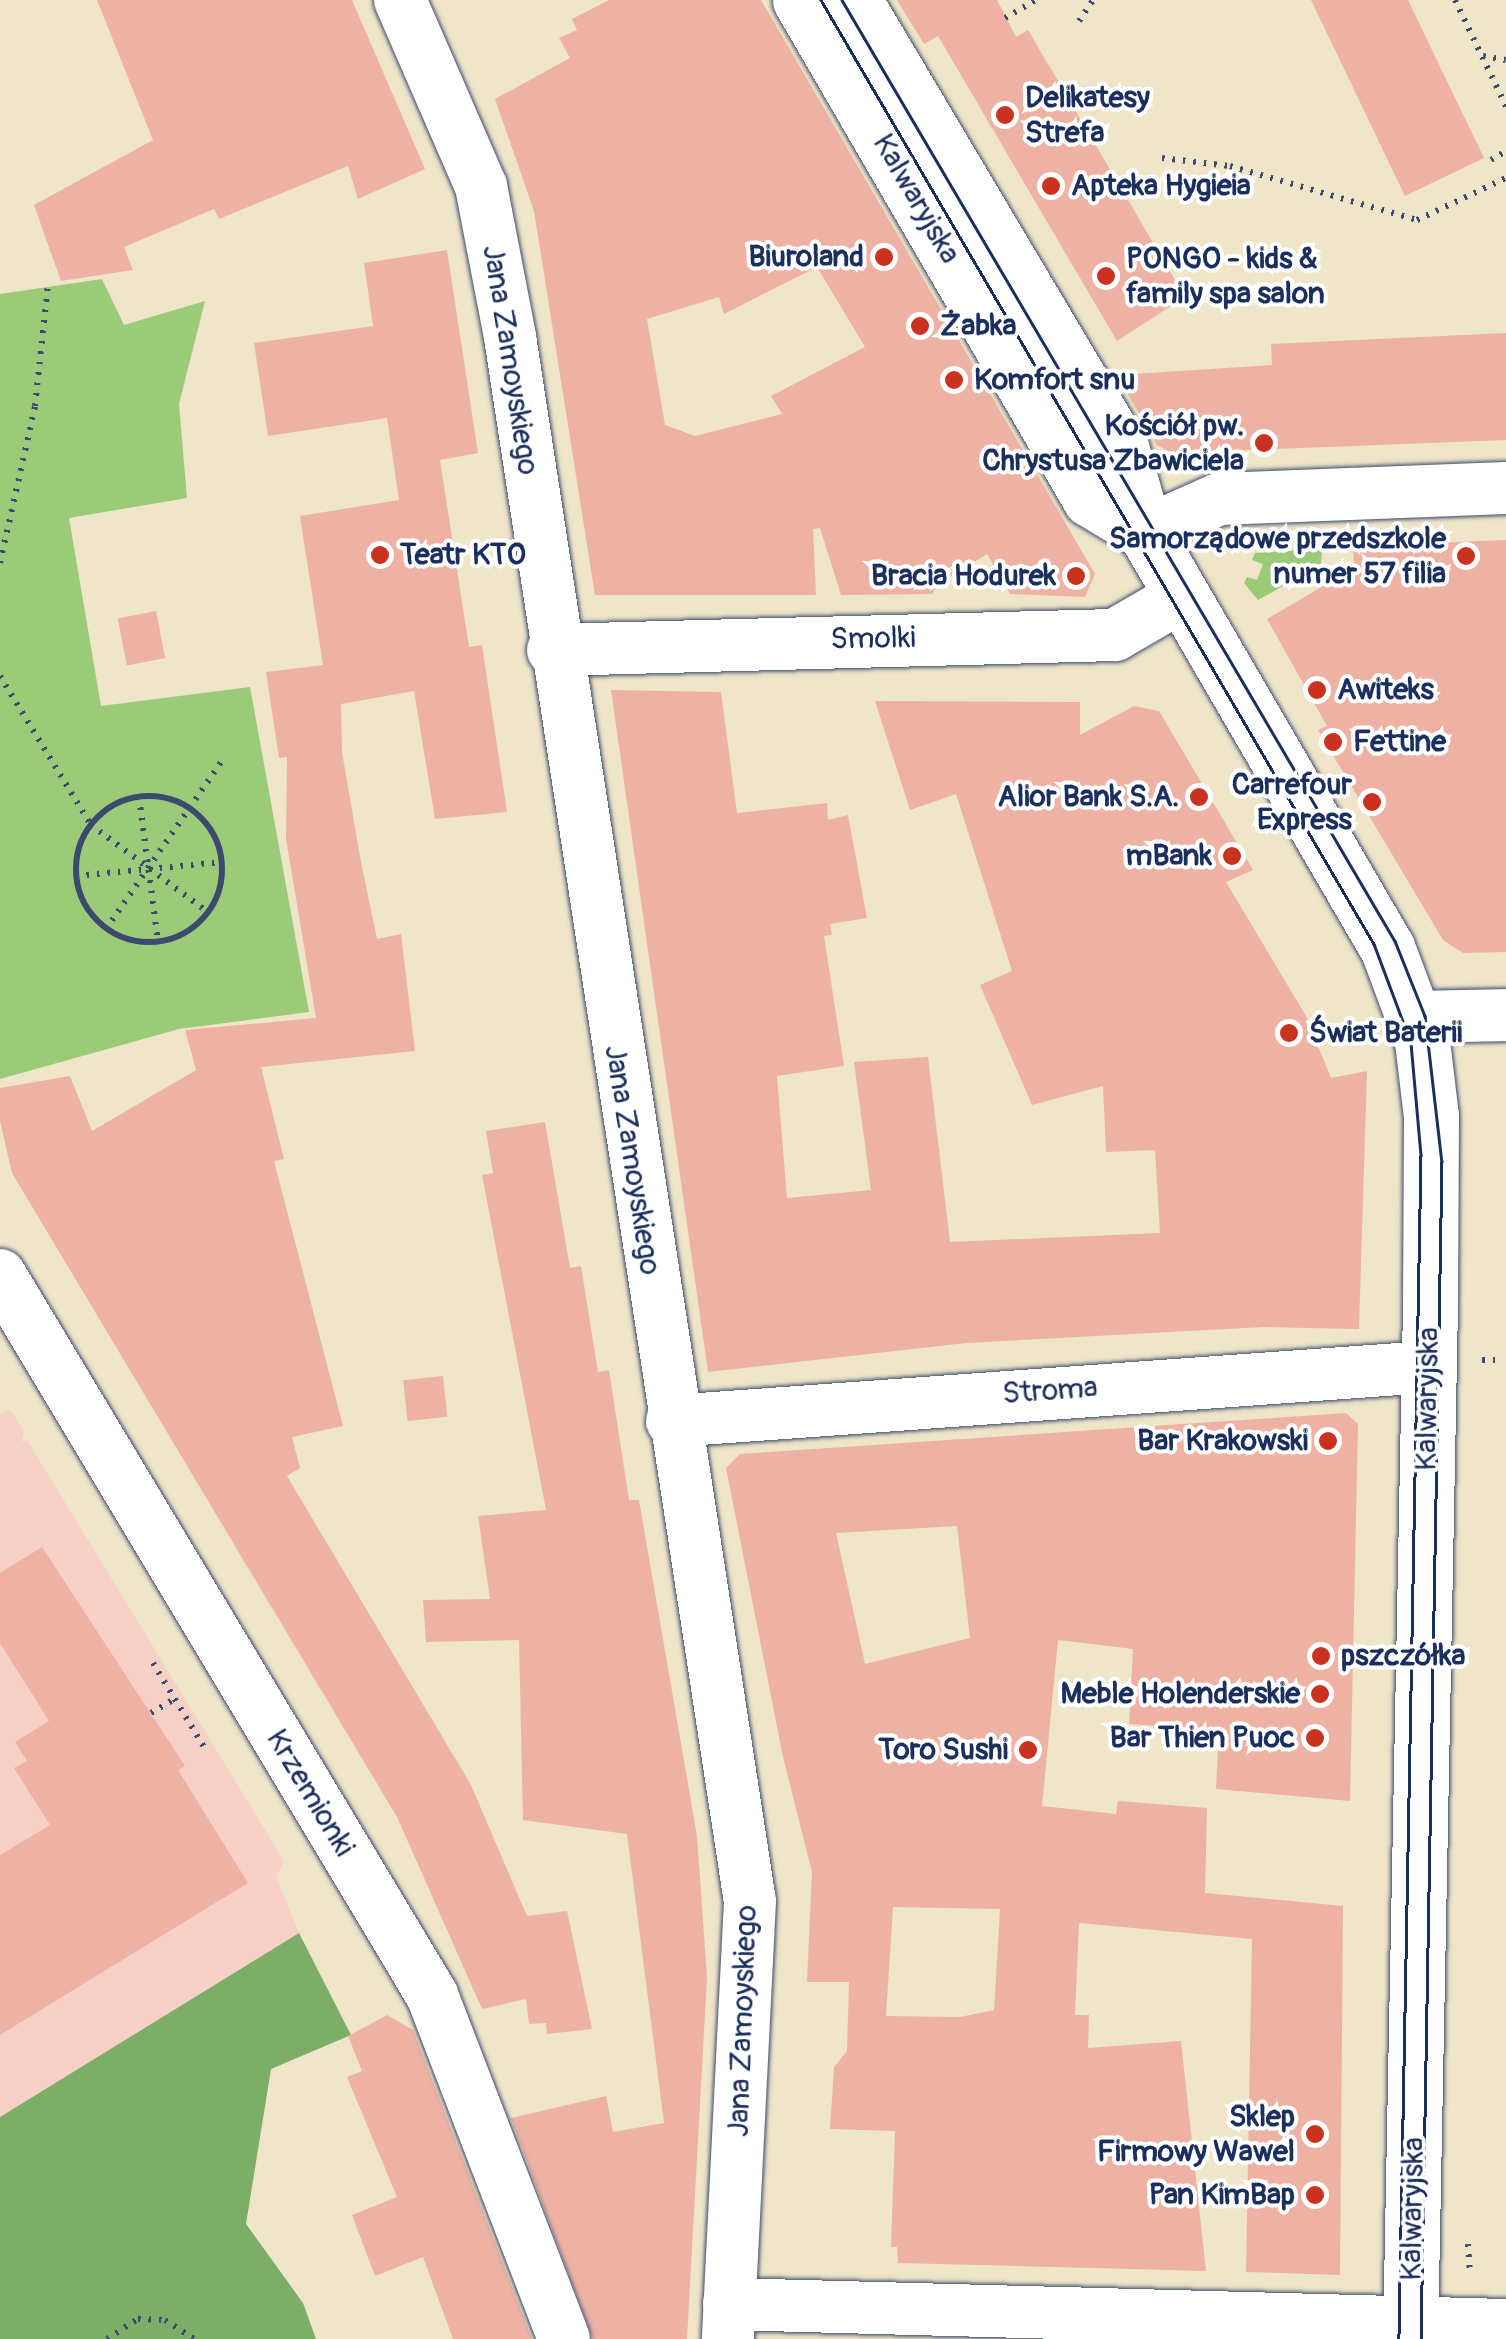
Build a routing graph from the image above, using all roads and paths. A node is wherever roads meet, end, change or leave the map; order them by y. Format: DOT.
graph roads {
  1 [pos="400,0"];
  2 [pos="800,0"];
  3 [pos="854,0"];
  4 [pos="1093,0"];
  5 [pos="1455,0"];
  6 [pos="1030,4"];
  7 [pos="1005,18"];
  8 [pos="1079,21"];
  9 [pos="1482,55"];
  10 [pos="1506,60"];
  11 [pos="1506,106"];
  12 [pos="1506,151"];
  13 [pos="1162,158"];
  14 [pos="1491,160"];
  15 [pos="1506,178"];
  16 [pos="48,284"];
  17 [pos="1506,488"];
  18 [pos="1145,532"];
  19 [pos="0,563"];
  20 [pos="1182,596"];
  21 [pos="553,650"];
  22 [pos="0,676"];
  23 [pos="224,758"];
  24 [pos="139,797"];
  25 [pos="189,808"];
  26 [pos="90,825"];
  27 [pos="222,862"];
  28 [pos="148,868"];
  29 [pos="76,876"];
  30 [pos="209,912"];
  31 [pos="106,929"];
  32 [pos="158,942"];
  33 [pos="1506,1015"];
  34 [pos="1414,1017"];
  35 [pos="0,1275"];
  36 [pos="1482,1360"];
  37 [pos="1501,1360"];
  38 [pos="1428,1367"];
  39 [pos="672,1421"];
  40 [pos="153,1664"];
  41 [pos="174,1700"];
  42 [pos="152,1713"];
  43 [pos="204,1747"];
  44 [pos="728,2322"];
  45 [pos="1506,2325"];
  46 [pos="1410,2332"];
  47 [pos="107,2339"];
  48 [pos="194,2339"];
  49 [pos="564,2339"];
  1 -- 21 [label="street, Jana Zamoyskiego"];
  2 -- 18 [label="street, Kalwaryjska"];
  3 -- 18 [label="street, Kalwaryjska"];
  4 -- 8 [label="path"];
  5 -- 9 [label="path"];
  6 -- 7 [label="path"];
  9 -- 10 [label="path"];
  9 -- 11 [label="path"];
  12 -- 14 [label="path"];
  13 -- 15 [label="path"];
  16 -- 19 [label="path"];
  17 -- 18 [label="street"];
  18 -- 20 [label="street, Kalwaryjska"];
  20 -- 21 [label="street, Smolki"];
  20 -- 34 [label="street, Kalwaryjska"];
  21 -- 39 [label="street, Jana Zamoyskiego"];
  22 -- 26 [label="path"];
  23 -- 25 [label="path"];
  24 -- 25 [label="path"];
  24 -- 26 [label="path"];
  24 -- 28 [label="path"];
  25 -- 27 [label="path"];
  25 -- 28 [label="path"];
  26 -- 28 [label="path"];
  26 -- 29 [label="path"];
  27 -- 28 [label="path"];
  27 -- 30 [label="path"];
  28 -- 29 [label="path"];
  28 -- 30 [label="path"];
  28 -- 31 [label="path"];
  28 -- 32 [label="path"];
  29 -- 31 [label="path"];
  30 -- 32 [label="path"];
  31 -- 32 [label="path"];
  33 -- 34 [label="street"];
  34 -- 38 [label="street, Kalwaryjska"];
  35 -- 49 [label="street, Krzemionki"];
  36 -- 37 [label="path"];
  38 -- 39 [label="street, Stroma"];
  38 -- 46 [label="street, Kalwaryjska"];
  39 -- 44 [label="street, Jana Zamoyskiego"];
  40 -- 41 [label="path"];
  41 -- 42 [label="path"];
  41 -- 43 [label="path"];
  44 -- 46 [label="street"];
  45 -- 46 [label="street"];
  47 -- 48 [label="path"];
}
